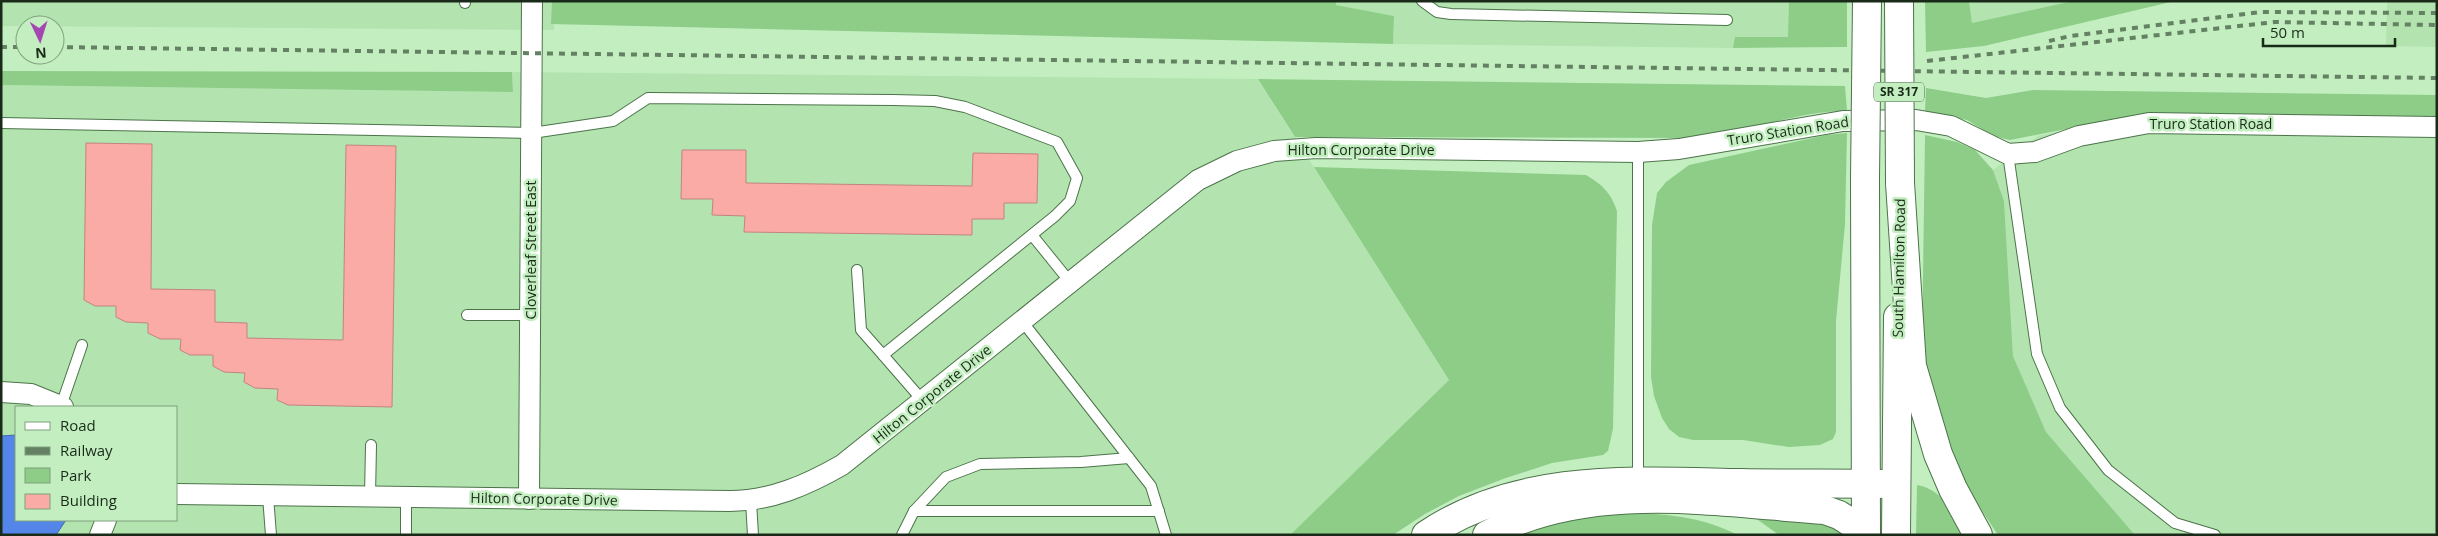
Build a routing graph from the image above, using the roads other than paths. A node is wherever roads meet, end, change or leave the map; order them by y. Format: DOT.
graph roads {
  1 [pos="532,1"];
  2 [pos="1422,1"];
  3 [pos="1867,1"];
  4 [pos="1899,1"];
  5 [pos="1727,20"];
  6 [pos="1,123"];
  7 [pos="2437,127"];
  8 [pos="532,133"];
  9 [pos="1638,152"];
  10 [pos="2008,154"];
  11 [pos="1900,183"];
  12 [pos="1032,235"];
  13 [pos="857,270"];
  14 [pos="1070,282"];
  15 [pos="467,314"];
  16 [pos="531,314"];
  17 [pos="1022,321"];
  18 [pos="82,345"];
  19 [pos="884,355"];
  20 [pos="1,392"];
  21 [pos="923,401"];
  22 [pos="62,406"];
  23 [pos="371,445"];
  24 [pos="1129,458"];
  25 [pos="1638,481"];
  26 [pos="1865,483"];
  27 [pos="1896,484"];
  28 [pos="178,494"];
  29 [pos="268,496"];
  30 [pos="370,496"];
  31 [pos="406,497"];
  32 [pos="529,499"];
  33 [pos="751,501"];
  34 [pos="914,512"];
  35 [pos="1159,512"];
  36 [pos="106,521"];
  37 [pos="1866,533"];
  38 [pos="100,535"];
  39 [pos="271,535"];
  40 [pos="406,535"];
  41 [pos="753,535"];
  42 [pos="902,535"];
  43 [pos="1166,535"];
  44 [pos="1426,535"];
  45 [pos="1487,535"];
  46 [pos="1896,535"];
  47 [pos="1978,535"];
  48 [pos="2215,535"];
  1 -- 8 [label="street, Cloverleaf Street East"];
  2 -- 5 [label="lane"];
  3 -- 26 [label="main road, SR 317, bridge"];
  4 -- 11 [label="main road, South Hamilton Road / SR 317, bridge"];
  6 -- 8 [label="lane"];
  7 -- 10 [label="street, Truro Station Road"];
  8 -- 12 [label="lane"];
  8 -- 16 [label="street, Cloverleaf Street East"];
  9 -- 10 [label="street, Truro Station Road"];
  9 -- 14 [label="street, Hilton Corporate Drive"];
  9 -- 25 [label="lane"];
  10 -- 48 [label="lane"];
  11 -- 27 [label="main road, South Hamilton Road / SR 317"];
  11 -- 47 [label="main road"];
  12 -- 14 [label="lane"];
  12 -- 19 [label="lane"];
  13 -- 19 [label="lane"];
  14 -- 17 [label="street, Hilton Corporate Drive"];
  15 -- 16 [label="lane"];
  16 -- 32 [label="street, Cloverleaf Street East"];
  17 -- 21 [label="street, Hilton Corporate Drive"];
  17 -- 24 [label="lane"];
  18 -- 22 [label="lane"];
  19 -- 21 [label="lane"];
  20 -- 22 [label="street"];
  21 -- 33 [label="street, Hilton Corporate Drive"];
  23 -- 30 [label="lane"];
  24 -- 34 [label="lane"];
  24 -- 35 [label="lane"];
  25 -- 26 [label="main road"];
  25 -- 44 [label="main road"];
  26 -- 27 [label="main road"];
  26 -- 37 [label="main road, SR 317"];
  27 -- 46 [label="main road, South Hamilton Road / SR 317"];
  28 -- 29 [label="street, Hilton Corporate Drive"];
  29 -- 30 [label="street, Hilton Corporate Drive"];
  29 -- 39 [label="lane"];
  30 -- 31 [label="street, Hilton Corporate Drive"];
  31 -- 32 [label="street, Hilton Corporate Drive"];
  31 -- 40 [label="lane"];
  32 -- 33 [label="street, Hilton Corporate Drive"];
  33 -- 41 [label="lane"];
  34 -- 35 [label="lane"];
  34 -- 42 [label="lane"];
  35 -- 43 [label="lane"];
  36 -- 38 [label="street"];
  37 -- 45 [label="main road"];
}
